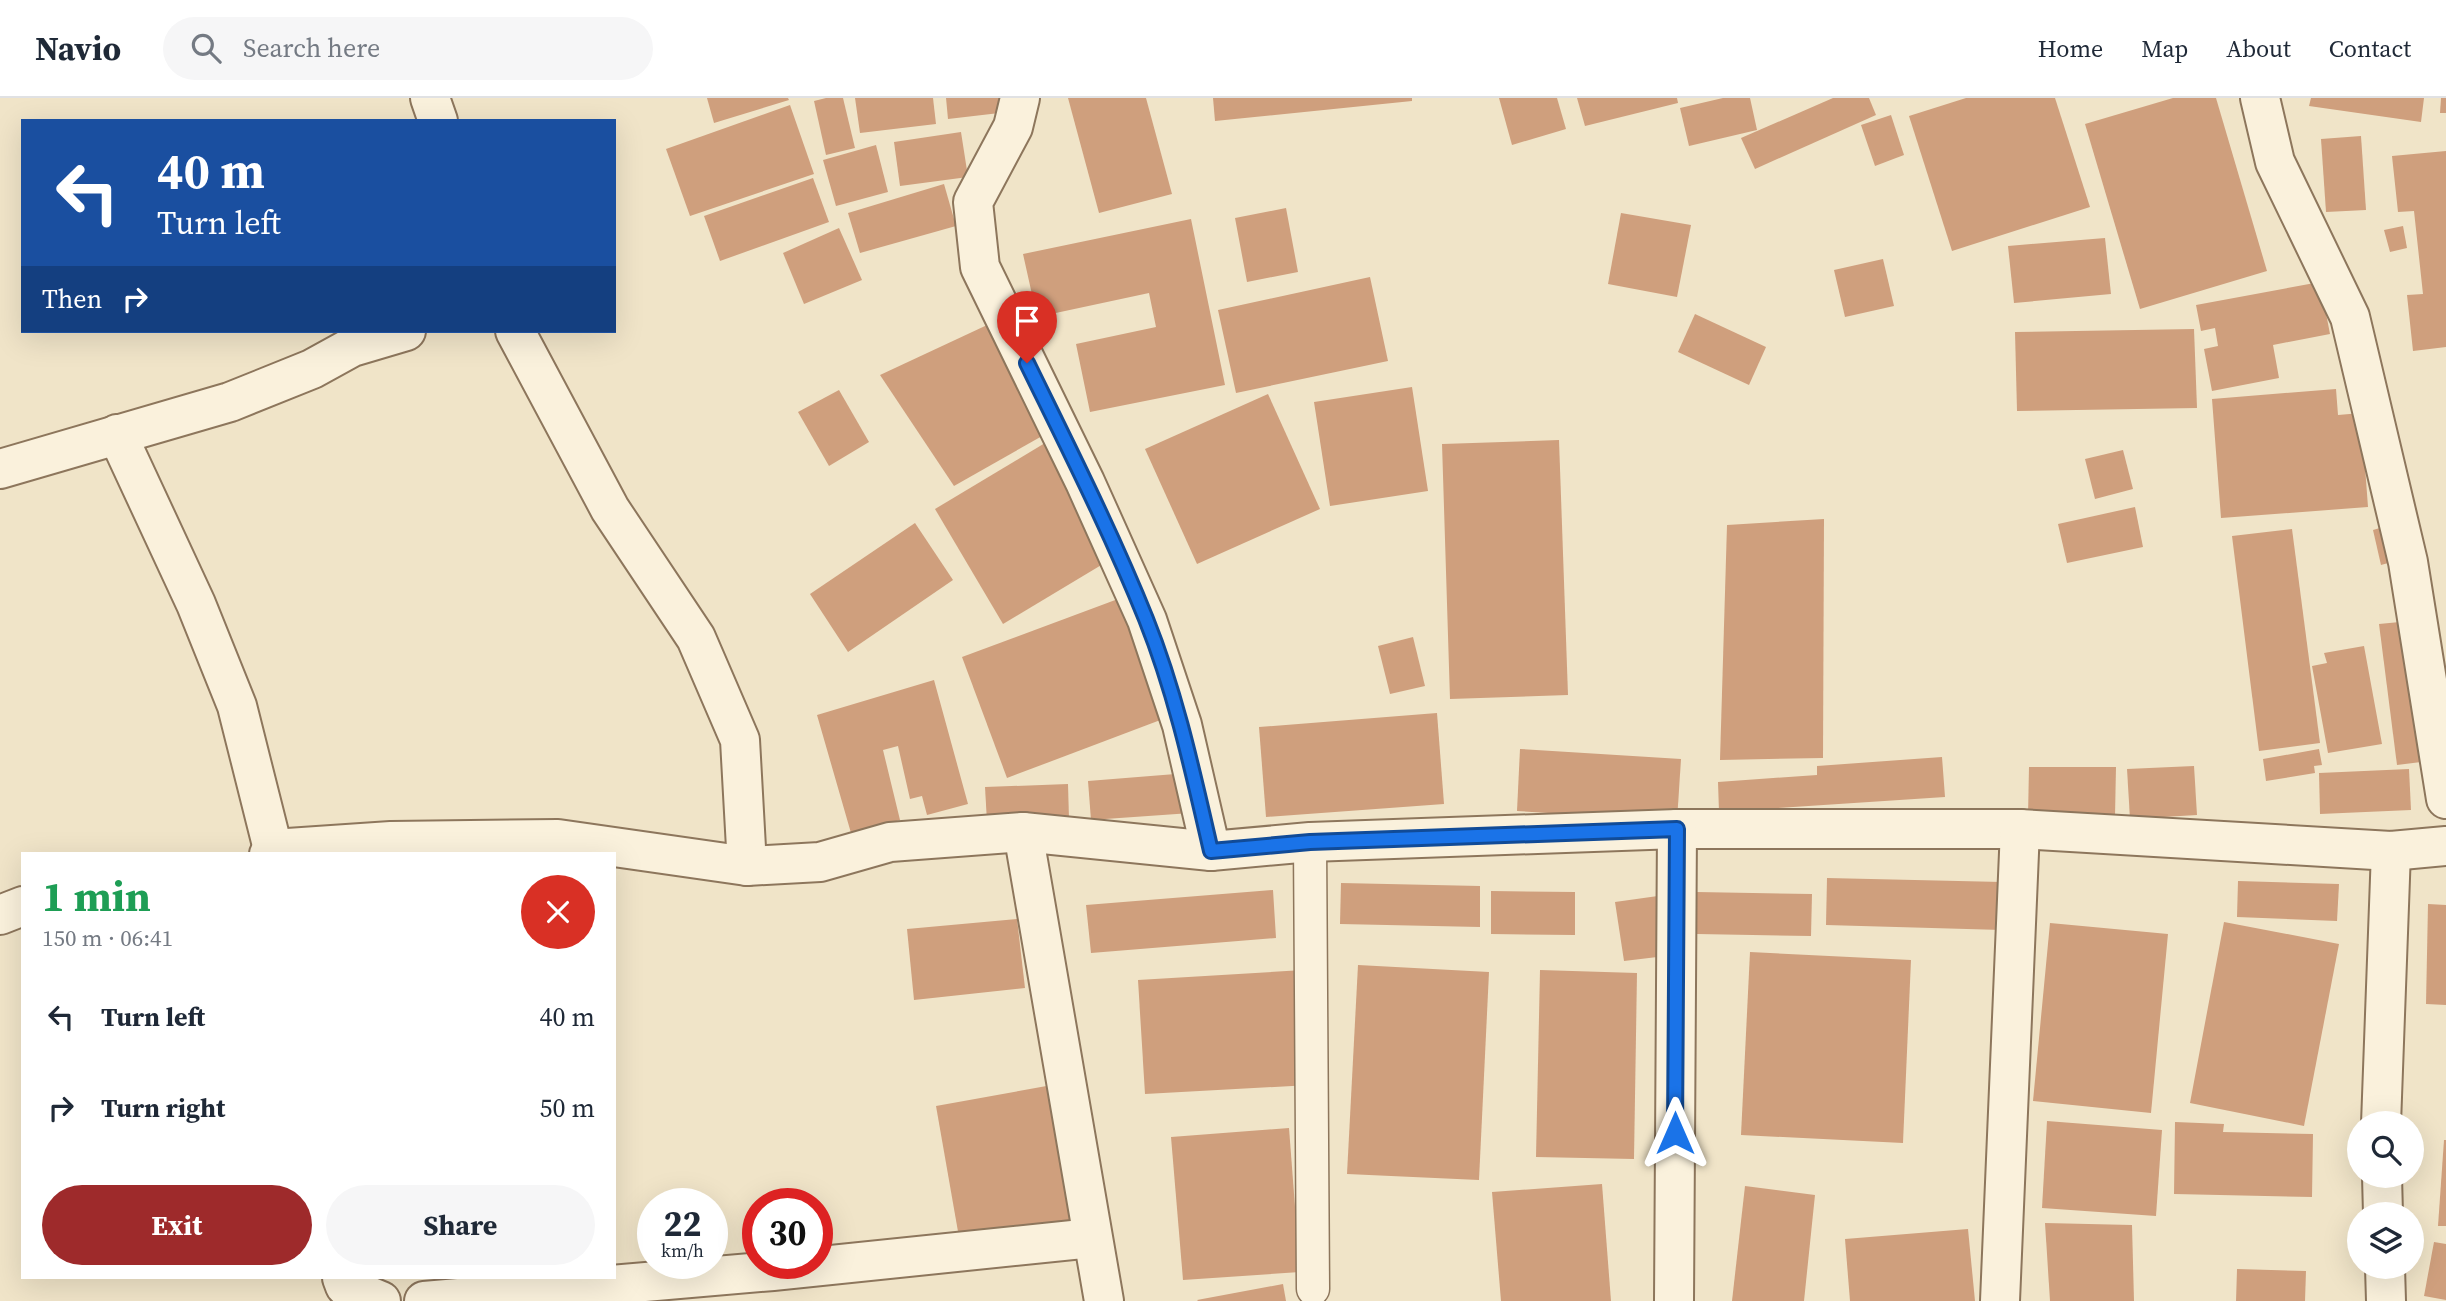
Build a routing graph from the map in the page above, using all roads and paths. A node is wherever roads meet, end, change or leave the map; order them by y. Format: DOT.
graph roads {
  1 [pos="430,98"];
  2 [pos="1020,98"];
  3 [pos="2260,98"];
  4 [pos="437,119"];
  5 [pos="399,333"];
  6 [pos="516,333"];
  7 [pos="117,434"];
  8 [pos="0,469"];
  9 [pos="2446,799"];
  10 [pos="1677,829"];
  11 [pos="2020,829"];
  12 [pos="1023,832"];
  13 [pos="1310,842"];
  14 [pos="2446,846"];
  15 [pos="271,851"];
  16 [pos="1211,851"];
  17 [pos="2391,851"];
  18 [pos="747,866"];
  19 [pos="21,907"];
  20 [pos="0,915"];
  21 [pos="2381,1111"];
  22 [pos="1092,1238"];
  23 [pos="342,1279"];
  24 [pos="2385,1279"];
  25 [pos="1312,1289"];
  26 [pos="381,1301"];
  27 [pos="424,1301"];
  28 [pos="1104,1301"];
  29 [pos="1674,1301"];
  30 [pos="2000,1301"];
  31 [pos="2386,1301"];
  1 -- 4 [label="street"];
  2 -- 16 [label="street"];
  3 -- 9 [label="street"];
  5 -- 7 [label="street"];
  6 -- 18 [label="street"];
  7 -- 8 [label="street"];
  7 -- 15 [label="street"];
  10 -- 11 [label="street"];
  10 -- 13 [label="street"];
  10 -- 29 [label="street"];
  11 -- 17 [label="street"];
  11 -- 30 [label="street"];
  12 -- 16 [label="street"];
  12 -- 18 [label="street"];
  12 -- 22 [label="street"];
  13 -- 16 [label="street"];
  13 -- 25 [label="lane"];
  14 -- 17 [label="street"];
  15 -- 18 [label="street"];
  17 -- 21 [label="street"];
  19 -- 20 [label="street"];
  22 -- 27 [label="street"];
  22 -- 28 [label="street"];
  23 -- 26 [label="street"];
  24 -- 31 [label="street"];
}
